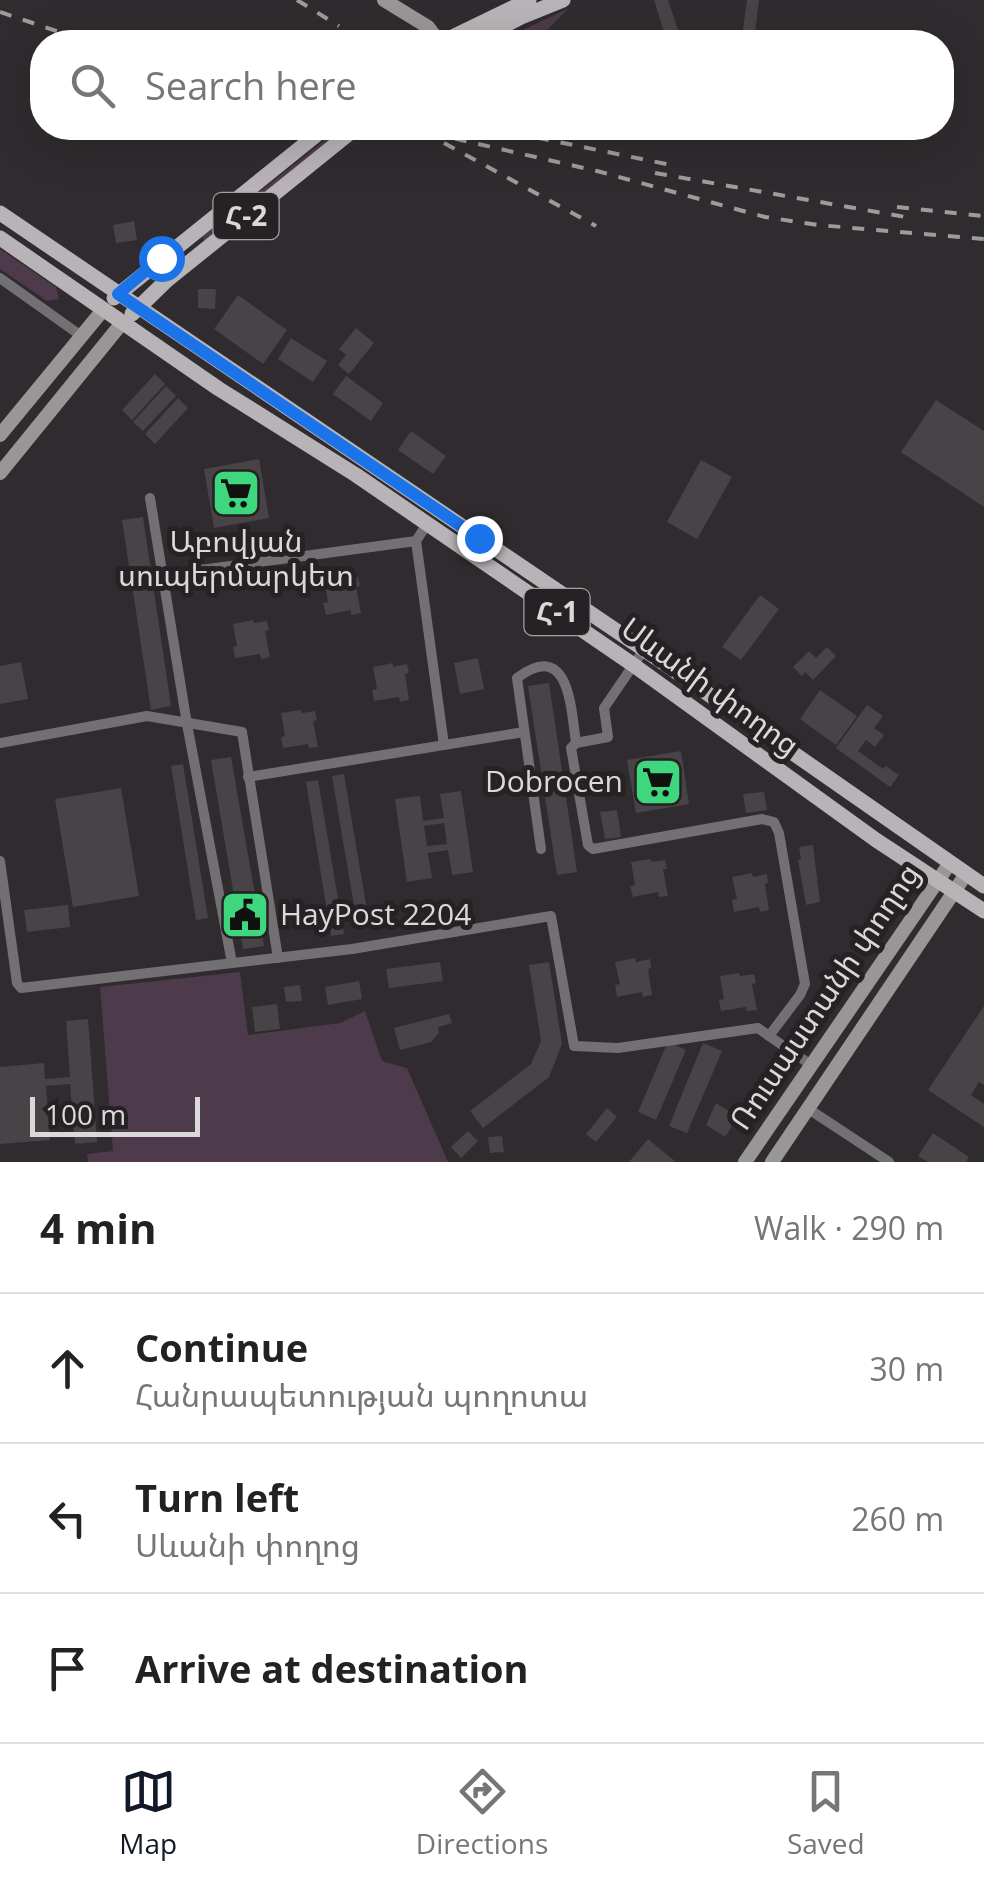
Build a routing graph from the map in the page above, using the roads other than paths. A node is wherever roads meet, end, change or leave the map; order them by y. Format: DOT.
graph roads {
  1 [pos="384,0"];
  2 [pos="529,0"];
  3 [pos="563,0"];
  4 [pos="430,30"];
  5 [pos="465,30"];
  6 [pos="495,30"];
  7 [pos="310,140"];
  8 [pos="341,140"];
  9 [pos="0,212"];
  10 [pos="0,238"];
  11 [pos="0,278"];
  12 [pos="118,294"];
  13 [pos="138,308"];
  14 [pos="103,310"];
  15 [pos="122,324"];
  16 [pos="80,335"];
  17 [pos="0,435"];
  18 [pos="0,472"];
  19 [pos="150,498"];
  20 [pos="426,524"];
  21 [pos="416,542"];
  22 [pos="163,575"];
  23 [pos="638,657"];
  24 [pos="188,724"];
  25 [pos="524,732"];
  26 [pos="0,742"];
  27 [pos="576,743"];
  28 [pos="444,745"];
  29 [pos="248,777"];
  30 [pos="541,849"];
  31 [pos="0,860"];
  32 [pos="950,863"];
  33 [pos="966,874"];
  34 [pos="1,878"];
  35 [pos="938,880"];
  36 [pos="984,886"];
  37 [pos="954,892"];
  38 [pos="984,911"];
  39 [pos="278,958"];
  40 [pos="232,963"];
  41 [pos="769,1036"];
  42 [pos="811,1066"];
  43 [pos="807,1108"];
  44 [pos="745,1162"];
  45 [pos="772,1162"];
  46 [pos="889,1162"];
  1 -- 4 [label="main road"];
  2 -- 5 [label="main road"];
  3 -- 6 [label="main road"];
  7 -- 12 [label="main road, Հ-2"];
  8 -- 13 [label="main road, Հ-2"];
  9 -- 12 [label="main road, Հ-1"];
  10 -- 14 [label="main road, Հ-1"];
  11 -- 16 [label="street"];
  12 -- 13 [label="main road, Սևանի փողոց / Հ-1"];
  12 -- 14 [label="main road, Հ-2"];
  13 -- 15 [label="main road, Հ-2"];
  13 -- 23 [label="main road, Սևանի փողոց / Հ-1"];
  14 -- 15 [label="main road, Սևանի փողոց / Հ-1"];
  14 -- 16 [label="main road"];
  15 -- 18 [label="main road"];
  15 -- 20 [label="main road, Սևանի փողոց / Հ-1"];
  16 -- 17 [label="main road"];
  19 -- 22 [label="street"];
  20 -- 21 [label="street"];
  20 -- 23 [label="main road, Սևանի փողոց / Հ-1"];
  21 -- 22 [label="street"];
  21 -- 28 [label="street"];
  22 -- 24 [label="street"];
  23 -- 27 [label="street"];
  23 -- 32 [label="main road, Սևանի փողոց / Հ-1"];
  23 -- 35 [label="main road, Սևանի փողոց / Հ-1"];
  24 -- 26 [label="street"];
  24 -- 29 [label="street"];
  24 -- 40 [label="street"];
  25 -- 27 [label="street"];
  25 -- 28 [label="street"];
  25 -- 30 [label="street"];
  27 -- 41 [label="street"];
  28 -- 29 [label="street"];
  29 -- 39 [label="street"];
  31 -- 34 [label="street"];
  32 -- 33 [label="main road, Սևանի փողոց / Հ-1"];
  32 -- 35 [label="main road, Ռուսաստանի փողոց"];
  33 -- 36 [label="main road, Սևանի փողոց / Հ-1"];
  33 -- 37 [label="main road, Ռուսաստանի փողոց"];
  34 -- 40 [label="street"];
  35 -- 37 [label="main road, Սևանի փողոց / Հ-1"];
  35 -- 42 [label="main road, Ռուսաստանի փողոց"];
  37 -- 38 [label="main road, Սևանի փողոց / Հ-1"];
  37 -- 43 [label="main road, Ռուսաստանի փողոց"];
  39 -- 40 [label="street"];
  39 -- 41 [label="street"];
  41 -- 42 [label="street"];
  42 -- 44 [label="main road, Ռուսաստանի փողոց"];
  43 -- 45 [label="main road, Ռուսաստանի փողոց"];
  43 -- 46 [label="street"];
}
